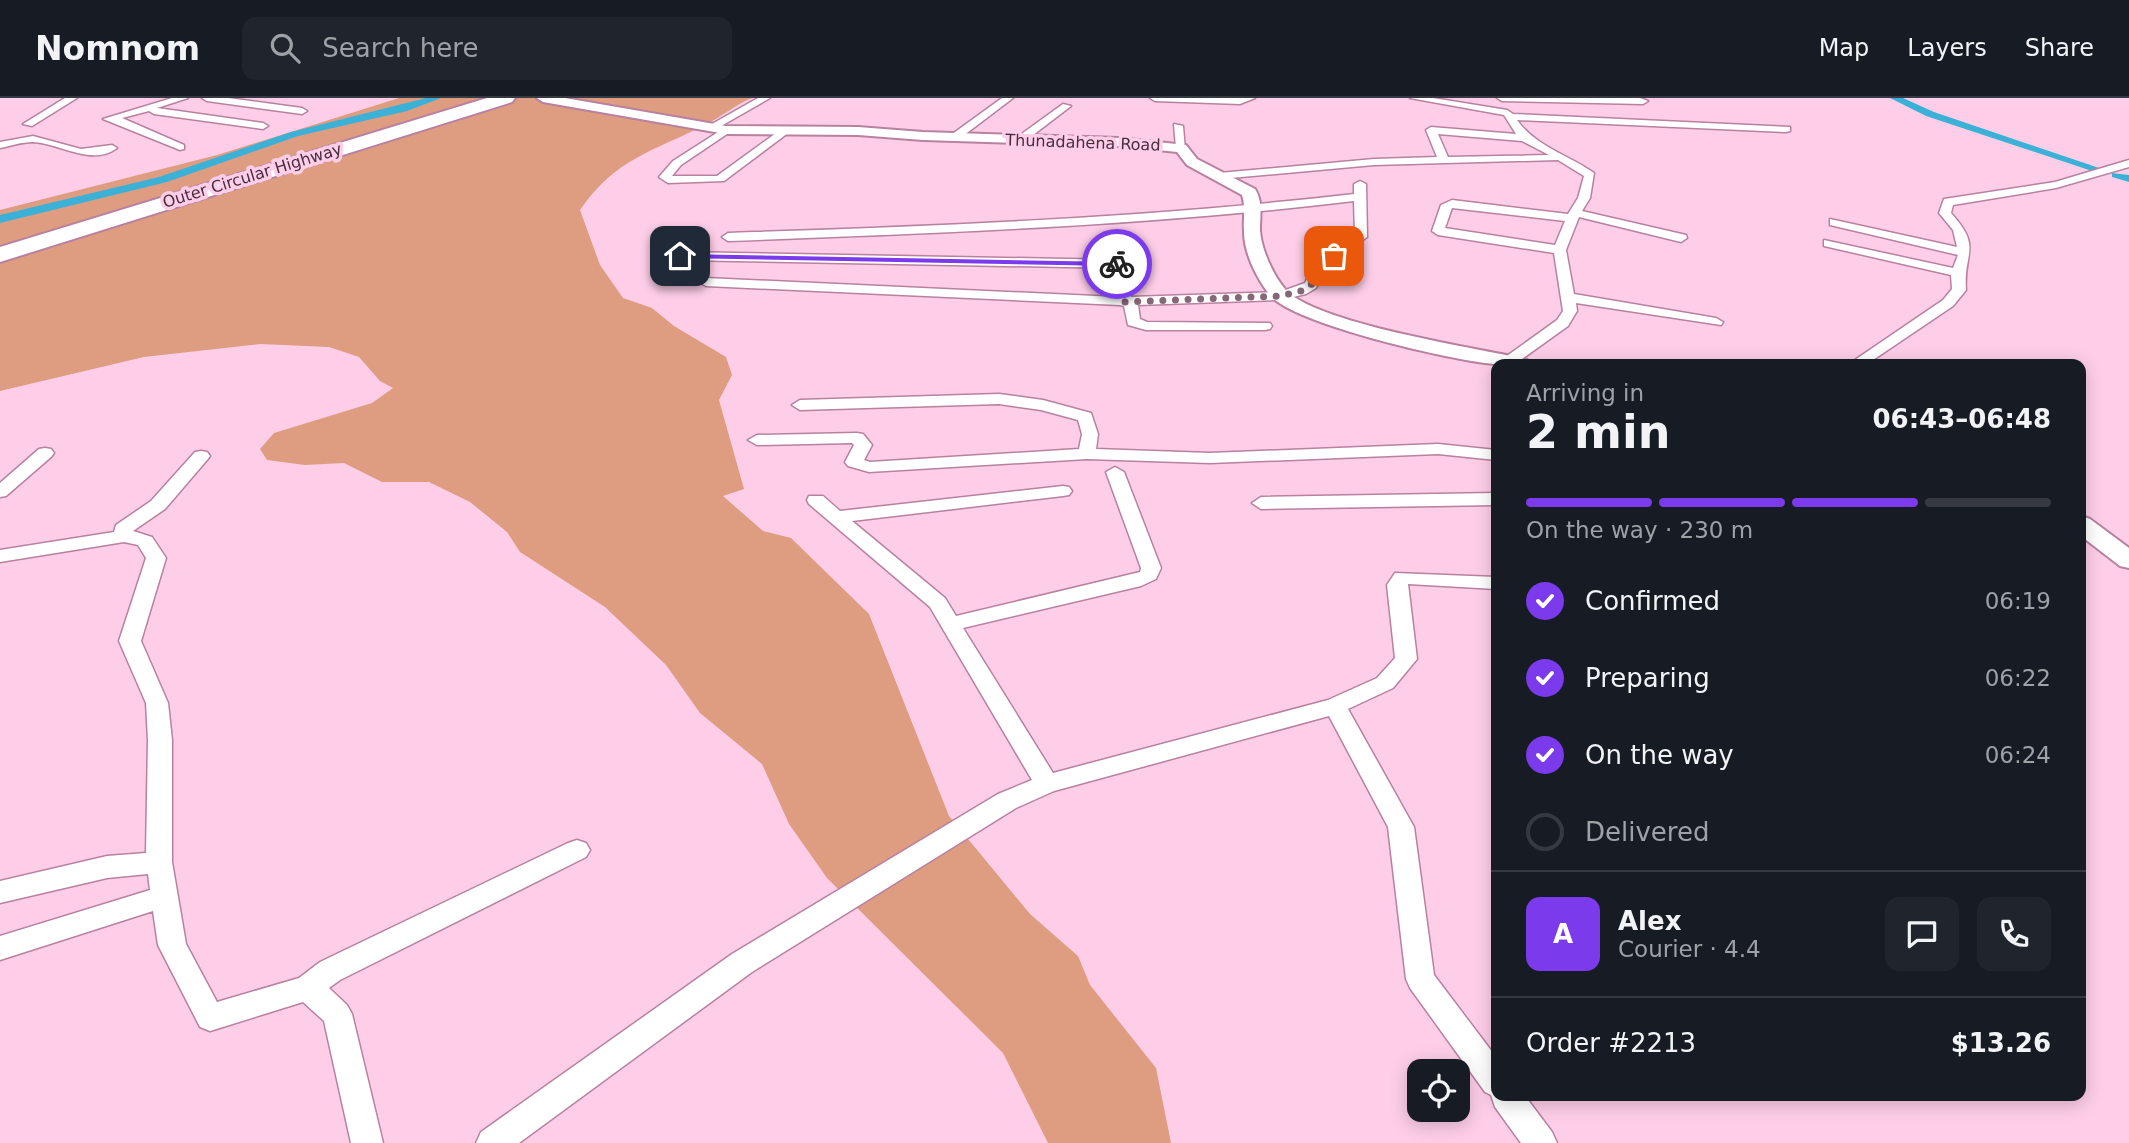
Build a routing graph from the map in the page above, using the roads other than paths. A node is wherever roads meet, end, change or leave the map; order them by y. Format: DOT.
graph roads {
  1 [pos="72,98"];
  2 [pos="183,98"];
  3 [pos="207,98"];
  4 [pos="490,98"];
  5 [pos="506,98"];
  6 [pos="543,98"];
  7 [pos="765,98"];
  8 [pos="1008,98"];
  9 [pos="1155,98"];
  10 [pos="1250,98"];
  11 [pos="1415,98"];
  12 [pos="1501,98"];
  13 [pos="1573,98"];
  14 [pos="1643,101"];
  15 [pos="1066,106"];
  16 [pos="146,110"];
  17 [pos="1497,110"];
  18 [pos="302,111"];
  19 [pos="1509,117"];
  20 [pos="27,124"];
  21 [pos="263,126"];
  22 [pos="1178,126"];
  23 [pos="718,129"];
  24 [pos="787,130"];
  25 [pos="1786,130"];
  26 [pos="955,137"];
  27 [pos="1524,138"];
  28 [pos="1020,140"];
  29 [pos="0,145"];
  30 [pos="180,147"];
  31 [pos="112,148"];
  32 [pos="1181,148"];
  33 [pos="1443,158"];
  34 [pos="1560,158"];
  35 [pos="2129,163"];
  36 [pos="1219,176"];
  37 [pos="1255,210"];
  38 [pos="1574,216"];
  39 [pos="1835,222"];
  40 [pos="939,234"];
  41 [pos="728,237"];
  42 [pos="1681,238"];
  43 [pos="845,240"];
  44 [pos="1829,243"];
  45 [pos="0,249"];
  46 [pos="1560,250"];
  47 [pos="1965,253"];
  48 [pos="0,255"];
  49 [pos="680,256"];
  50 [pos="837,260"];
  51 [pos="928,261"];
  52 [pos="1958,273"];
  53 [pos="706,282"];
  54 [pos="1280,296"];
  55 [pos="1568,297"];
  56 [pos="1127,302"];
  57 [pos="1716,322"];
  58 [pos="1265,326"];
  59 [pos="1497,359"];
  60 [pos="1520,359"];
  61 [pos="1865,359"];
  62 [pos="800,405"];
  63 [pos="757,440"];
  64 [pos="45,453"];
  65 [pos="1087,454"];
  66 [pos="1491,455"];
  67 [pos="201,456"];
  68 [pos="1115,472"];
  69 [pos="1062,491"];
  70 [pos="0,492"];
  71 [pos="1491,499"];
  72 [pos="816,500"];
  73 [pos="1261,503"];
  74 [pos="836,517"];
  75 [pos="2086,528"];
  76 [pos="124,536"];
  77 [pos="0,556"];
  78 [pos="2129,560"];
  79 [pos="1491,583"];
  80 [pos="950,624"];
  81 [pos="1335,706"];
  82 [pos="1047,784"];
  83 [pos="576,850"];
  84 [pos="159,862"];
  85 [pos="0,892"];
  86 [pos="164,896"];
  87 [pos="0,948"];
  88 [pos="308,988"];
  89 [pos="1491,1075"];
  90 [pos="1510,1101"];
  91 [pos="367,1143"];
  92 [pos="492,1143"];
  93 [pos="1541,1143"];
  1 -- 20 [label="street"];
  2 -- 16 [label="street"];
  3 -- 18 [label="street"];
  4 -- 45 [label="highway, Outer Circular Highway"];
  5 -- 48 [label="highway, Outer Circular Highway"];
  6 -- 23 [label="street, Thunadahena Road"];
  7 -- 23 [label="street"];
  8 -- 26 [label="street"];
  9 -- 10 [label="street"];
  11 -- 17 [label="street"];
  12 -- 13 [label="street"];
  12 -- 17 [label="street"];
  13 -- 14 [label="street"];
  15 -- 28 [label="street"];
  16 -- 21 [label="street"];
  16 -- 30 [label="street"];
  17 -- 19 [label="street"];
  19 -- 25 [label="street"];
  19 -- 27 [label="street"];
  22 -- 32 [label="street"];
  23 -- 24 [label="street, Thunadahena Road"];
  23 -- 24 [label="street"];
  24 -- 26 [label="street, Thunadahena Road"];
  26 -- 28 [label="street, Thunadahena Road"];
  27 -- 33 [label="street"];
  27 -- 34 [label="street"];
  28 -- 32 [label="street, Thunadahena Road"];
  29 -- 31 [label="street"];
  32 -- 36 [label="street, Thunadahena Road"];
  33 -- 34 [label="street"];
  33 -- 36 [label="street"];
  34 -- 38 [label="street"];
  35 -- 47 [label="street"];
  36 -- 37 [label="street, Thunadahena Road"];
  37 -- 41 [label="street"];
  37 -- 54 [label="street"];
  37 -- 54 [label="street"];
  38 -- 42 [label="street"];
  38 -- 46 [label="street"];
  38 -- 46 [label="street"];
  39 -- 47 [label="street"];
  40 -- 51 [label="street"];
  43 -- 50 [label="street"];
  44 -- 52 [label="street"];
  46 -- 55 [label="street"];
  47 -- 52 [label="street"];
  49 -- 50 [label="street"];
  50 -- 51 [label="street"];
  51 -- 56 [label="street"];
  52 -- 61 [label="street"];
  53 -- 56 [label="street"];
  54 -- 56 [label="street"];
  54 -- 59 [label="street"];
  55 -- 57 [label="street"];
  55 -- 60 [label="street"];
  56 -- 58 [label="street"];
  62 -- 65 [label="street"];
  63 -- 65 [label="street"];
  64 -- 70 [label="street"];
  65 -- 66 [label="street"];
  67 -- 76 [label="street"];
  68 -- 80 [label="street"];
  69 -- 74 [label="street"];
  71 -- 73 [label="street"];
  72 -- 74 [label="street"];
  74 -- 80 [label="street"];
  75 -- 78 [label="street"];
  76 -- 77 [label="street"];
  76 -- 84 [label="street"];
  79 -- 81 [label="street"];
  80 -- 82 [label="street"];
  81 -- 82 [label="street"];
  81 -- 89 [label="street"];
  82 -- 92 [label="street"];
  83 -- 88 [label="street"];
  84 -- 85 [label="street"];
  84 -- 86 [label="street"];
  86 -- 87 [label="street"];
  86 -- 88 [label="street"];
  88 -- 91 [label="street"];
  90 -- 93 [label="street"];
}
